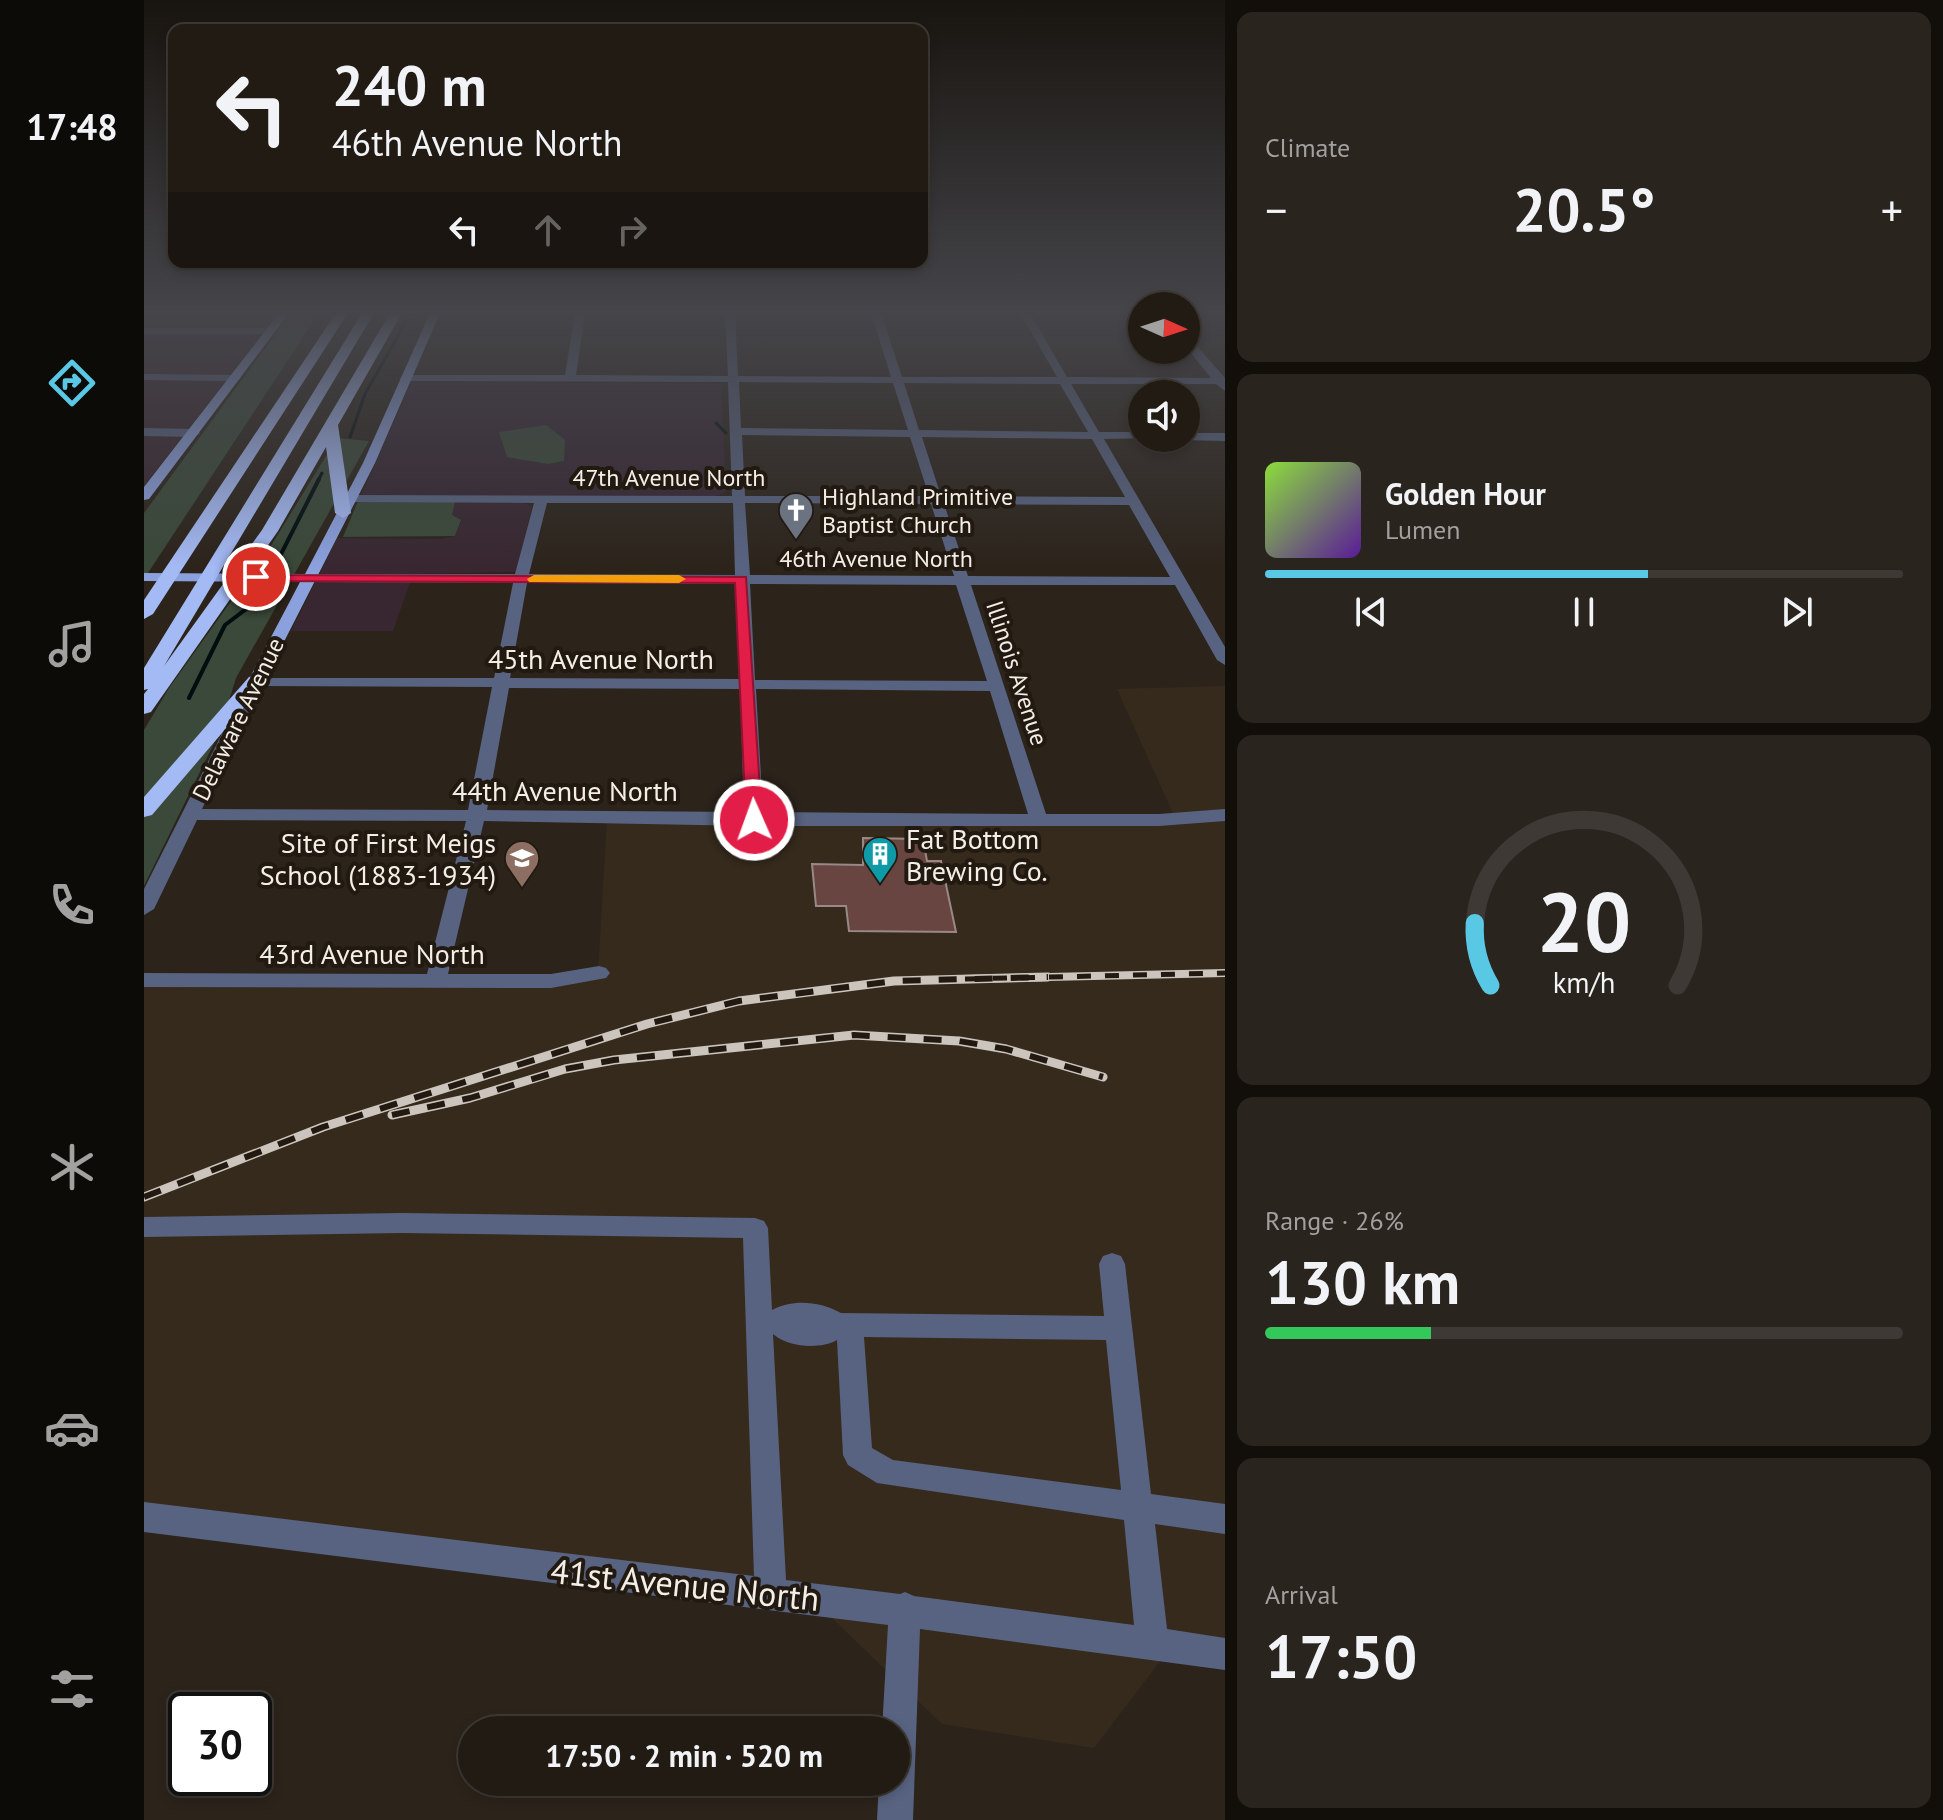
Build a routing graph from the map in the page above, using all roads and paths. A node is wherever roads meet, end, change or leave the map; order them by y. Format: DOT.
graph roads {
  1 [pos="221,398"];
  2 [pos="283,398"];
  3 [pos="317,398"];
  4 [pos="339,398"];
  5 [pos="348,398"];
  6 [pos="397,398"];
  7 [pos="734,398"];
  8 [pos="905,398"];
  9 [pos="1072,398"];
  10 [pos="735,431"];
  11 [pos="144,432"];
  12 [pos="194,433"];
  13 [pos="916,435"];
  14 [pos="1096,436"];
  15 [pos="1128,436"];
  16 [pos="1200,437"];
  17 [pos="1225,437"];
  18 [pos="144,496"];
  19 [pos="351,498"];
  20 [pos="738,499"];
  21 [pos="541,500"];
  22 [pos="936,500"];
  23 [pos="1131,501"];
  24 [pos="343,513"];
  25 [pos="144,577"];
  26 [pos="307,578"];
  27 [pos="521,578"];
  28 [pos="741,580"];
  29 [pos="962,580"];
  30 [pos="1177,581"];
  31 [pos="149,606"];
  32 [pos="1225,660"];
  33 [pos="256,681"];
  34 [pos="144,684"];
  35 [pos="503,684"];
  36 [pos="747,685"];
  37 [pos="995,686"];
  38 [pos="144,708"];
  39 [pos="144,810"];
  40 [pos="192,814"];
  41 [pos="1225,815"];
  42 [pos="476,818"];
  43 [pos="1039,819"];
  44 [pos="754,820"];
  45 [pos="144,909"];
  46 [pos="599,973"];
  47 [pos="144,980"];
  48 [pos="435,982"];
  49 [pos="144,1227"];
  50 [pos="1112,1264"];
  51 [pos="770,1322"];
  52 [pos="844,1325"];
  53 [pos="1119,1328"];
  54 [pos="1139,1508"];
  55 [pos="144,1517"];
  56 [pos="1225,1519"];
  57 [pos="771,1594"];
  58 [pos="905,1608"];
  59 [pos="1152,1643"];
  60 [pos="1225,1654"];
  61 [pos="895,1820"];
  1 -- 12 [label="main road"];
  2 -- 31 [label="highway"];
  3 -- 34 [label="highway"];
  4 -- 24 [label="highway"];
  5 -- 38 [label="highway"];
  6 -- 19 [label="main road, Delaware Avenue"];
  7 -- 10 [label="street"];
  8 -- 13 [label="street, Illinois Avenue"];
  9 -- 14 [label="street"];
  10 -- 13 [label="street"];
  10 -- 20 [label="street"];
  11 -- 12 [label="street"];
  12 -- 18 [label="main road"];
  13 -- 14 [label="street"];
  13 -- 22 [label="street, Illinois Avenue"];
  14 -- 15 [label="street"];
  14 -- 23 [label="street"];
  16 -- 17 [label="street"];
  19 -- 21 [label="street, 47th Avenue North"];
  19 -- 24 [label="main road, Delaware Avenue"];
  20 -- 21 [label="street, 47th Avenue North"];
  20 -- 22 [label="street, 47th Avenue North"];
  20 -- 28 [label="street"];
  21 -- 27 [label="street"];
  22 -- 23 [label="street, 47th Avenue North"];
  22 -- 29 [label="street, Illinois Avenue"];
  23 -- 30 [label="street"];
  24 -- 26 [label="main road, Delaware Avenue"];
  25 -- 26 [label="main road, 46th Avenue North"];
  26 -- 27 [label="street, 46th Avenue North"];
  26 -- 33 [label="main road, Delaware Avenue"];
  27 -- 28 [label="street, 46th Avenue North"];
  27 -- 35 [label="street"];
  28 -- 29 [label="street, 46th Avenue North"];
  28 -- 36 [label="street"];
  29 -- 30 [label="street, 46th Avenue North"];
  29 -- 37 [label="street, Illinois Avenue"];
  30 -- 32 [label="street"];
  33 -- 35 [label="street, 45th Avenue North"];
  33 -- 39 [label="highway"];
  33 -- 40 [label="street, Delaware Avenue"];
  35 -- 36 [label="street, 45th Avenue North"];
  35 -- 42 [label="street"];
  36 -- 37 [label="street, 45th Avenue North"];
  36 -- 44 [label="street"];
  37 -- 43 [label="street, Illinois Avenue"];
  40 -- 42 [label="street, 44th Avenue North"];
  40 -- 45 [label="street, Delaware Avenue"];
  41 -- 43 [label="street, 44th Avenue North"];
  42 -- 44 [label="street, 44th Avenue North"];
  42 -- 48 [label="street"];
  43 -- 44 [label="street, 44th Avenue North"];
  46 -- 48 [label="street, 43rd Avenue North"];
  47 -- 48 [label="street, 43rd Avenue North"];
  49 -- 51 [label="street"];
  50 -- 53 [label="street"];
  51 -- 52 [label="street"];
  51 -- 57 [label="street"];
  52 -- 53 [label="street"];
  52 -- 54 [label="street"];
  53 -- 54 [label="street"];
  54 -- 56 [label="street"];
  54 -- 59 [label="street"];
  55 -- 57 [label="street, 41st Avenue North"];
  57 -- 58 [label="street, 41st Avenue North"];
  58 -- 59 [label="street, 41st Avenue North"];
  58 -- 61 [label="street"];
  59 -- 60 [label="street, 41st Avenue North"];
}
